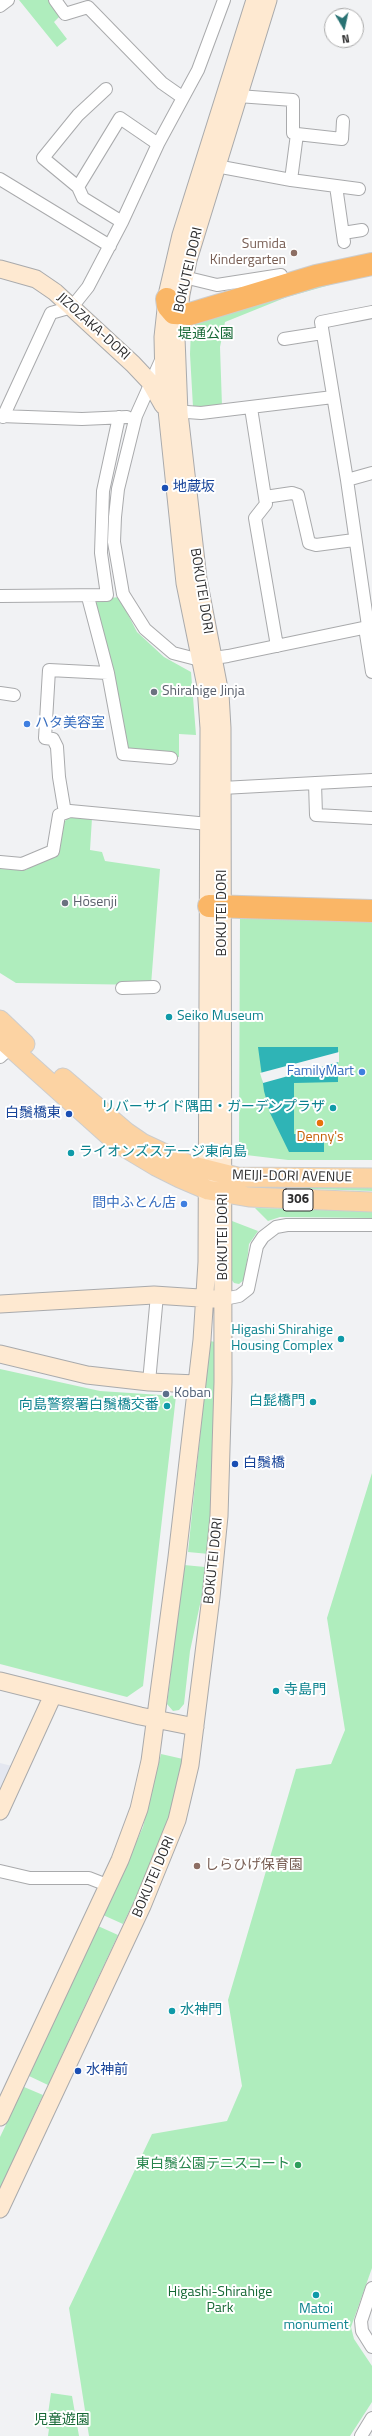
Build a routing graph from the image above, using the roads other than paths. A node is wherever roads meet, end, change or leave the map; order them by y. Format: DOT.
graph roads {
  1 [pos="8,0"];
  2 [pos="55,0"];
  3 [pos="254,0"];
  4 [pos="268,0"];
  5 [pos="221,1"];
  6 [pos="0,6"];
  7 [pos="106,89"];
  8 [pos="238,96"];
  9 [pos="182,97"];
  10 [pos="343,121"];
  11 [pos="297,134"];
  12 [pos="158,144"];
  13 [pos="216,166"];
  14 [pos="0,179"];
  15 [pos="291,180"];
  16 [pos="336,186"];
  17 [pos="78,187"];
  18 [pos="358,189"];
  19 [pos="122,222"];
  20 [pos="362,230"];
  21 [pos="110,246"];
  22 [pos="372,264"];
  23 [pos="0,269"];
  24 [pos="281,275"];
  25 [pos="184,277"];
  26 [pos="173,306"];
  27 [pos="72,307"];
  28 [pos="372,312"];
  29 [pos="322,333"];
  30 [pos="284,339"];
  31 [pos="163,356"];
  32 [pos="150,382"];
  33 [pos="333,397"];
  34 [pos="251,408"];
  35 [pos="173,411"];
  36 [pos="136,416"];
  37 [pos="1,417"];
  38 [pos="119,417"];
  39 [pos="372,473"];
  40 [pos="347,480"];
  41 [pos="265,497"];
  42 [pos="354,540"];
  43 [pos="0,596"];
  44 [pos="88,597"];
  45 [pos="370,626"];
  46 [pos="277,646"];
  47 [pos="207,659"];
  48 [pos="108,672"];
  49 [pos="372,672"];
  50 [pos="0,693"];
  51 [pos="14,695"];
  52 [pos="171,758"];
  53 [pos="372,780"];
  54 [pos="315,783"];
  55 [pos="222,788"];
  56 [pos="65,813"];
  57 [pos="372,818"];
  58 [pos="209,824"];
  59 [pos="0,862"];
  60 [pos="216,907"];
  61 [pos="372,911"];
  62 [pos="154,987"];
  63 [pos="122,988"];
  64 [pos="0,1020"];
  65 [pos="4,1048"];
  66 [pos="372,1178"];
  67 [pos="216,1182"];
  68 [pos="372,1202"];
  69 [pos="372,1225"];
  70 [pos="157,1295"];
  71 [pos="205,1299"];
  72 [pos="224,1299"];
  73 [pos="0,1304"];
  74 [pos="0,1354"];
  75 [pos="149,1382"];
  76 [pos="197,1384"];
  77 [pos="0,1681"];
  78 [pos="53,1695"];
  79 [pos="156,1719"];
  80 [pos="195,1727"];
  81 [pos="0,1811"];
  82 [pos="0,1872"];
  83 [pos="107,1885"];
  84 [pos="0,2117"];
  85 [pos="0,2208"];
  86 [pos="372,2288"];
  87 [pos="372,2348"];
  88 [pos="372,2418"];
  89 [pos="361,2436"];
  1 -- 6 [label="street"];
  2 -- 9 [label="street"];
  3 -- 26 [label="main road, BOKUTEI DORI"];
  4 -- 8 [label="main road, BOKUTEI DORI"];
  5 -- 9 [label="street"];
  7 -- 17 [label="street"];
  8 -- 11 [label="street"];
  8 -- 13 [label="main road, BOKUTEI DORI"];
  9 -- 12 [label="street"];
  10 -- 11 [label="street"];
  11 -- 15 [label="street"];
  12 -- 17 [label="street"];
  12 -- 19 [label="street"];
  13 -- 15 [label="street"];
  13 -- 25 [label="main road, BOKUTEI DORI"];
  14 -- 21 [label="street"];
  15 -- 16 [label="street"];
  16 -- 18 [label="street"];
  16 -- 20 [label="street"];
  17 -- 19 [label="street"];
  19 -- 21 [label="street"];
  21 -- 27 [label="street"];
  22 -- 26 [label="highway"];
  23 -- 27 [label="main road, JIZOZAKA-DORI"];
  24 -- 25 [label="street"];
  25 -- 26 [label="main road, BOKUTEI DORI"];
  26 -- 31 [label="main road, BOKUTEI DORI"];
  26 -- 35 [label="main road, BOKUTEI DORI"];
  27 -- 32 [label="main road, JIZOZAKA-DORI"];
  27 -- 37 [label="street"];
  28 -- 29 [label="street"];
  29 -- 30 [label="street"];
  29 -- 33 [label="street"];
  31 -- 32 [label="street"];
  31 -- 35 [label="main road, BOKUTEI DORI"];
  32 -- 35 [label="main road, JIZOZAKA-DORI"];
  32 -- 36 [label="street"];
  33 -- 34 [label="street"];
  33 -- 40 [label="street"];
  34 -- 35 [label="street"];
  34 -- 41 [label="street"];
  35 -- 47 [label="main road, BOKUTEI DORI"];
  36 -- 38 [label="street"];
  36 -- 47 [label="street"];
  37 -- 38 [label="street"];
  38 -- 44 [label="street"];
  39 -- 40 [label="street"];
  40 -- 42 [label="street"];
  41 -- 42 [label="street"];
  41 -- 46 [label="street"];
  42 -- 45 [label="street"];
  43 -- 44 [label="street"];
  44 -- 48 [label="street"];
  45 -- 46 [label="street"];
  45 -- 49 [label="street"];
  46 -- 47 [label="street"];
  47 -- 55 [label="main road, BOKUTEI DORI"];
  47 -- 58 [label="main road, BOKUTEI DORI"];
  48 -- 52 [label="street"];
  48 -- 56 [label="street"];
  50 -- 51 [label="street"];
  53 -- 54 [label="street"];
  54 -- 55 [label="street"];
  54 -- 57 [label="street"];
  55 -- 60 [label="main road, BOKUTEI DORI"];
  56 -- 58 [label="street"];
  56 -- 59 [label="street"];
  58 -- 60 [label="main road, BOKUTEI DORI"];
  60 -- 61 [label="highway"];
  60 -- 67 [label="main road, BOKUTEI DORI"];
  62 -- 63 [label="street"];
  64 -- 67 [label="main road, MEIJI-DORI AVENUE / 306"];
  65 -- 67 [label="main road, MEIJI-DORI AVENUE / 306"];
  66 -- 67 [label="main road, MEIJI-DORI AVENUE / 306"];
  67 -- 68 [label="main road, MEIJI-DORI AVENUE / 306"];
  67 -- 71 [label="main road, BOKUTEI DORI"];
  67 -- 72 [label="main road, BOKUTEI DORI"];
  69 -- 72 [label="street"];
  70 -- 71 [label="main road"];
  70 -- 73 [label="main road"];
  70 -- 75 [label="street"];
  71 -- 72 [label="main road"];
  71 -- 76 [label="main road, BOKUTEI DORI"];
  72 -- 80 [label="main road, BOKUTEI DORI"];
  74 -- 75 [label="main road"];
  75 -- 76 [label="main road"];
  76 -- 79 [label="main road, BOKUTEI DORI"];
  77 -- 78 [label="main road"];
  78 -- 79 [label="main road"];
  78 -- 81 [label="main road"];
  79 -- 80 [label="main road"];
  79 -- 83 [label="main road, BOKUTEI DORI"];
  80 -- 85 [label="main road, BOKUTEI DORI"];
  82 -- 83 [label="street"];
  83 -- 84 [label="main road, BOKUTEI DORI"];
  86 -- 87 [label="street"];
  88 -- 89 [label="street"];
}
